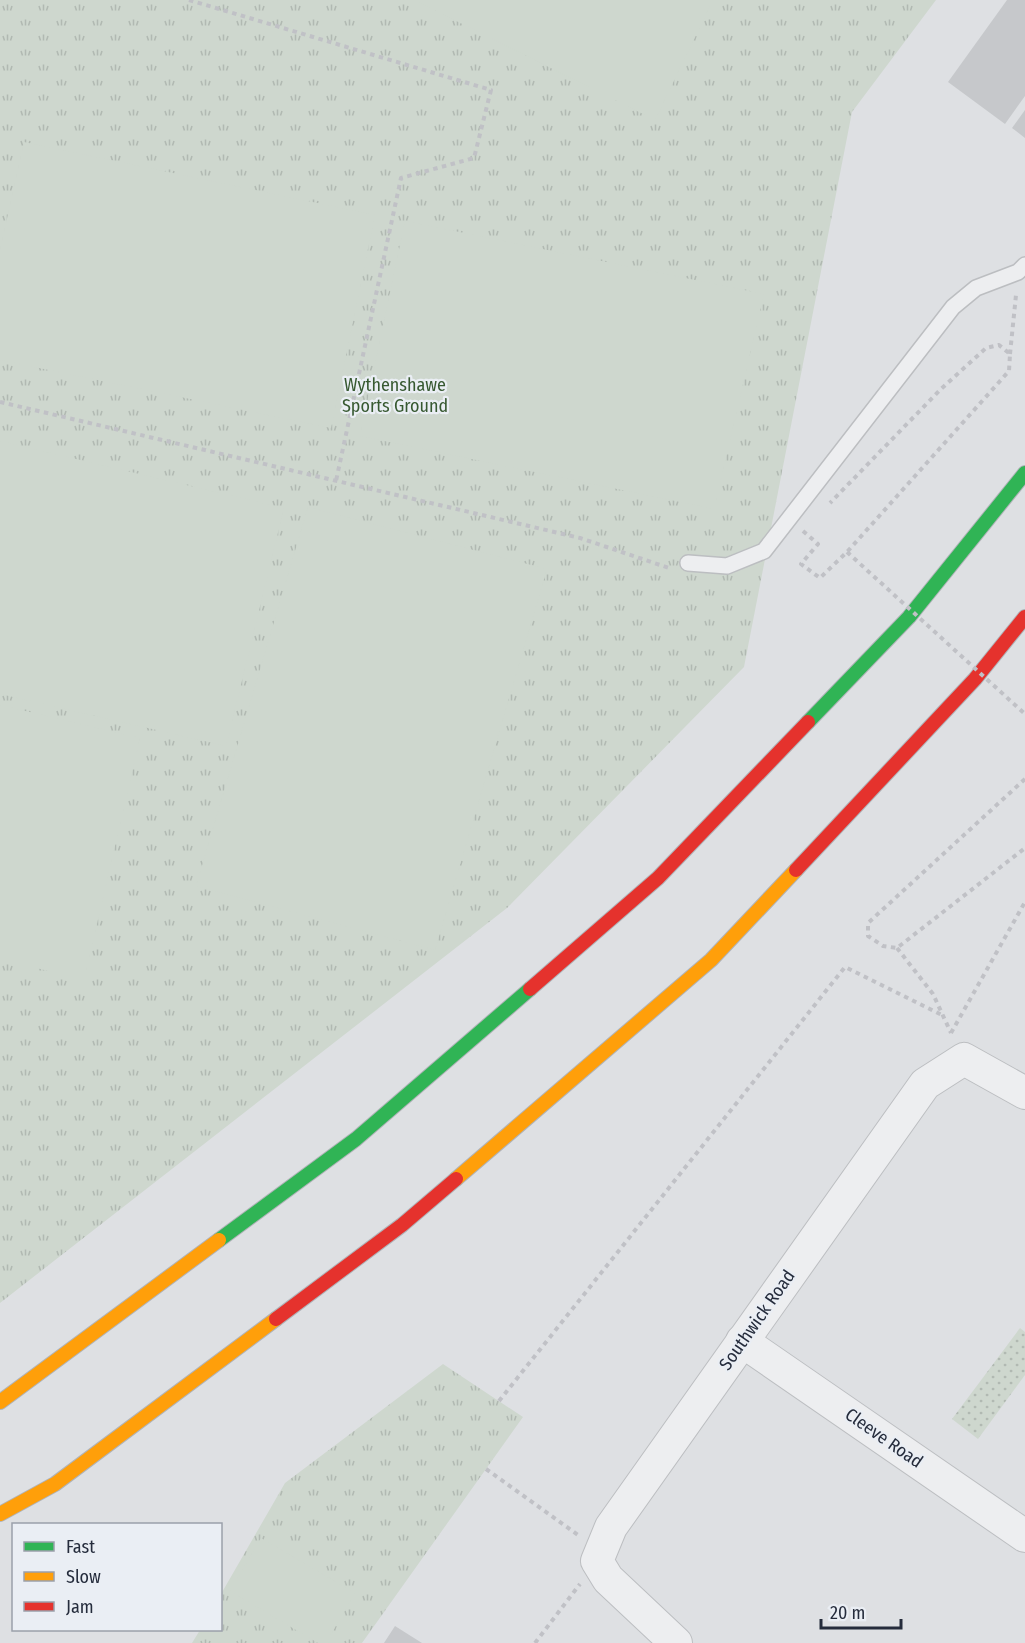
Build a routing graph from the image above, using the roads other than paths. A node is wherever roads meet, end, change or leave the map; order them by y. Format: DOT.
graph roads {
  1 [pos="1021,268"];
  2 [pos="1025,473"];
  3 [pos="688,562"];
  4 [pos="1025,617"];
  5 [pos="1025,1093"];
  6 [pos="742,1341"];
  7 [pos="0,1402"];
  8 [pos="0,1514"];
  9 [pos="1025,1536"];
  10 [pos="676,1643"];
  1 -- 3 [label="lane"];
  2 -- 7 [label="highway"];
  4 -- 8 [label="highway"];
  5 -- 6 [label="street, Southwick Road"];
  6 -- 9 [label="street, Cleeve Road"];
  6 -- 10 [label="street, Southwick Road"];
}
